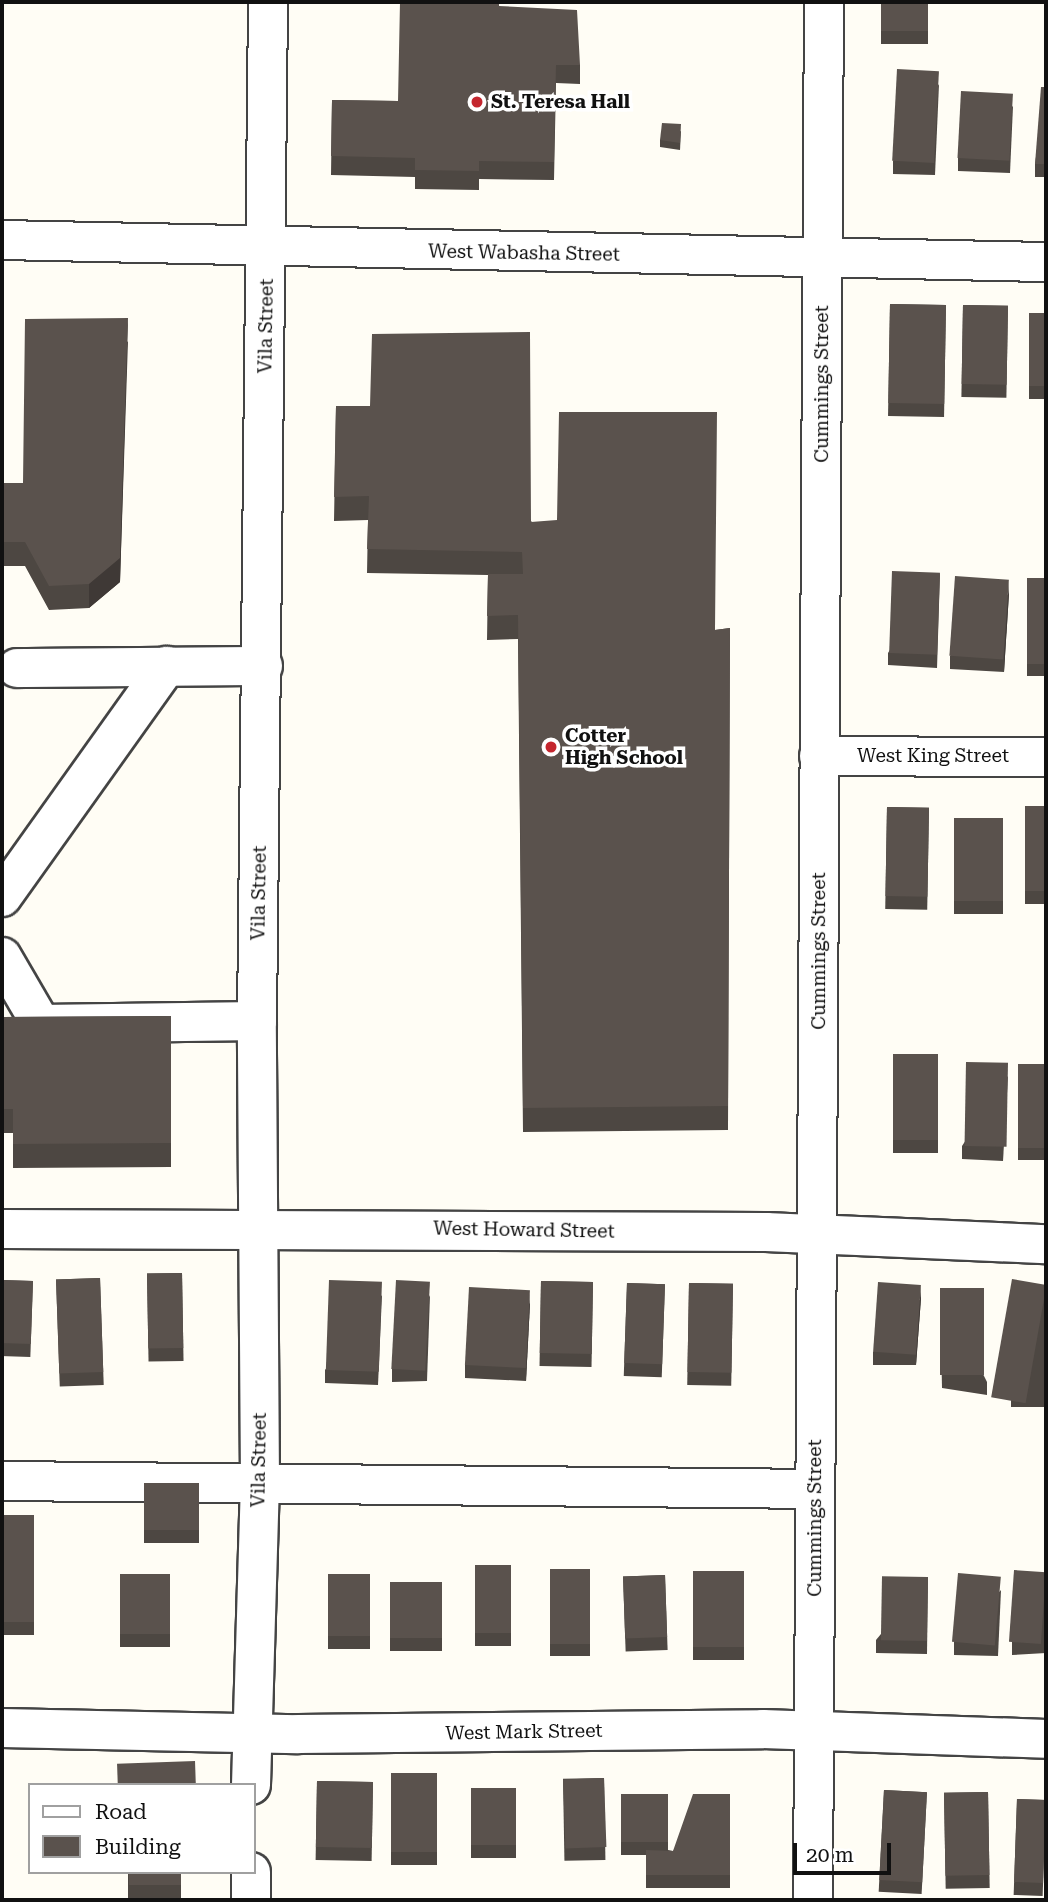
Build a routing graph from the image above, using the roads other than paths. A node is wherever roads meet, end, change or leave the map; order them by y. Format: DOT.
graph roads {
  1 [pos="268,2"];
  2 [pos="824,2"];
  3 [pos="2,240"];
  4 [pos="267,249"];
  5 [pos="822,258"];
  6 [pos="1046,262"];
  7 [pos="167,666"];
  8 [pos="262,666"];
  9 [pos="17,668"];
  10 [pos="819,756"];
  11 [pos="1046,757"];
  12 [pos="2,897"];
  13 [pos="2,957"];
  14 [pos="257,1021"];
  15 [pos="2,1229"];
  16 [pos="259,1229"];
  17 [pos="817,1236"];
  18 [pos="1046,1244"];
  19 [pos="2,1481"];
  20 [pos="260,1482"];
  21 [pos="815,1489"];
  22 [pos="2,1728"];
  23 [pos="813,1731"];
  24 [pos="251,1733"];
  25 [pos="1046,1739"];
  26 [pos="251,1783"];
  27 [pos="251,1874"];
  28 [pos="251,1900"];
  29 [pos="813,1900"];
  1 -- 4 [label="street, Vila Street"];
  2 -- 5 [label="street, Cummings Street"];
  3 -- 4 [label="street, West Wabasha Street"];
  4 -- 5 [label="street, West Wabasha Street"];
  4 -- 8 [label="street, Vila Street"];
  5 -- 6 [label="street, West Wabasha Street"];
  5 -- 10 [label="street, Cummings Street"];
  7 -- 8 [label="street"];
  7 -- 9 [label="street"];
  7 -- 12 [label="street"];
  8 -- 14 [label="street, Vila Street"];
  10 -- 11 [label="street, West King Street"];
  10 -- 17 [label="street, Cummings Street"];
  13 -- 14 [label="street"];
  14 -- 16 [label="street, Vila Street"];
  15 -- 16 [label="street, West Howard Street"];
  16 -- 17 [label="street, West Howard Street"];
  16 -- 20 [label="street, Vila Street"];
  17 -- 18 [label="street, West Howard Street"];
  17 -- 21 [label="street, Cummings Street"];
  19 -- 20 [label="street"];
  20 -- 21 [label="street"];
  20 -- 24 [label="street, Vila Street"];
  21 -- 23 [label="street, Cummings Street"];
  22 -- 24 [label="street, West Mark Street"];
  23 -- 24 [label="street, West Mark Street"];
  23 -- 25 [label="street, West Mark Street"];
  23 -- 29 [label="street, Cummings Street"];
  24 -- 26 [label="street, Vila Street"];
  27 -- 28 [label="street"];
}
